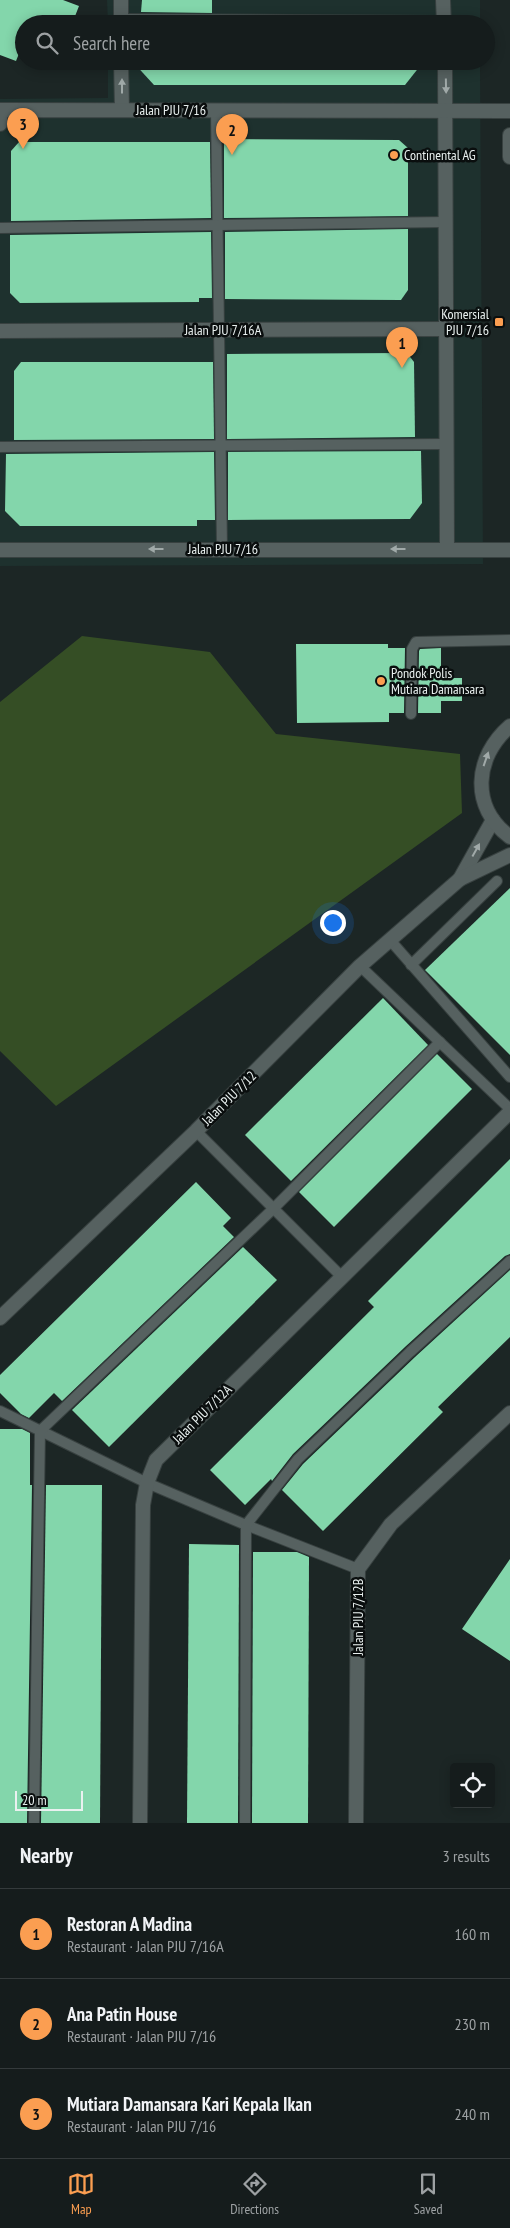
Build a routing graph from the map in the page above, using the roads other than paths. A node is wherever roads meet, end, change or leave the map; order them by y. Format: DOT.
graph roads {
  1 [pos="121,0"];
  2 [pos="443,0"];
  3 [pos="121,15"];
  4 [pos="444,15"];
  5 [pos="121,70"];
  6 [pos="445,70"];
  7 [pos="0,110"];
  8 [pos="122,110"];
  9 [pos="216,110"];
  10 [pos="446,110"];
  11 [pos="510,111"];
  12 [pos="0,124"];
  13 [pos="510,135"];
  14 [pos="510,158"];
  15 [pos="446,222"];
  16 [pos="218,225"];
  17 [pos="0,228"];
  18 [pos="447,329"];
  19 [pos="219,330"];
  20 [pos="0,331"];
  21 [pos="447,444"];
  22 [pos="221,446"];
  23 [pos="0,447"];
  24 [pos="222,548"];
  25 [pos="0,550"];
  26 [pos="447,550"];
  27 [pos="510,550"];
  28 [pos="510,640"];
  29 [pos="411,714"];
  30 [pos="510,726"];
  31 [pos="493,820"];
  32 [pos="510,837"];
  33 [pos="510,855"];
  34 [pos="460,879"];
  35 [pos="497,881"];
  36 [pos="390,940"];
  37 [pos="411,965"];
  38 [pos="360,966"];
  39 [pos="440,1042"];
  40 [pos="510,1077"];
  41 [pos="510,1110"];
  42 [pos="196,1131"];
  43 [pos="273,1209"];
  44 [pos="510,1261"];
  45 [pos="341,1276"];
  46 [pos="0,1318"];
  47 [pos="0,1411"];
  48 [pos="510,1413"];
  49 [pos="40,1431"];
  50 [pos="147,1483"];
  51 [pos="246,1525"];
  52 [pos="358,1569"];
  53 [pos="34,1823"];
  54 [pos="140,1823"];
  55 [pos="245,1823"];
  56 [pos="356,1823"];
  1 -- 3 [label="street"];
  2 -- 4 [label="street"];
  8 -- 5 [label="street, one-way"];
  6 -- 10 [label="street, one-way"];
  7 -- 8 [label="street, Jalan PJU 7/16"];
  7 -- 12 [label="street, Jalan PJU 7/16"];
  8 -- 9 [label="street, Jalan PJU 7/16"];
  9 -- 10 [label="street, Jalan PJU 7/16"];
  9 -- 16 [label="lane"];
  10 -- 11 [label="street, Jalan PJU 7/16"];
  10 -- 15 [label="street"];
  13 -- 14 [label="street"];
  15 -- 16 [label="lane"];
  15 -- 18 [label="street"];
  16 -- 17 [label="lane"];
  16 -- 19 [label="lane"];
  18 -- 19 [label="street, Jalan PJU 7/16A"];
  18 -- 21 [label="street"];
  19 -- 20 [label="street, Jalan PJU 7/16A"];
  19 -- 22 [label="lane"];
  21 -- 22 [label="lane"];
  21 -- 26 [label="street"];
  22 -- 23 [label="lane"];
  22 -- 24 [label="lane"];
  24 -- 25 [label="street, Jalan PJU 7/16, one-way"];
  26 -- 24 [label="street, Jalan PJU 7/16, one-way"];
  26 -- 27 [label="street, Jalan PJU 7/16"];
  28 -- 29 [label="lane"];
  31 -- 30 [label="street, one-way"];
  31 -- 32 [label="street"];
  34 -- 31 [label="street, Jalan PJU 7/12, one-way"];
  33 -- 34 [label="street, Jalan PJU 7/12"];
  34 -- 36 [label="street, Jalan PJU 7/12"];
  35 -- 37 [label="lane"];
  36 -- 37 [label="lane"];
  36 -- 38 [label="street, Jalan PJU 7/12"];
  37 -- 40 [label="lane"];
  38 -- 39 [label="lane"];
  38 -- 42 [label="street, Jalan PJU 7/12"];
  39 -- 41 [label="lane"];
  39 -- 43 [label="lane"];
  41 -- 45 [label="street, Jalan PJU 7/12A"];
  42 -- 43 [label="lane"];
  42 -- 46 [label="street, Jalan PJU 7/12"];
  43 -- 45 [label="lane"];
  43 -- 49 [label="lane"];
  44 -- 51 [label="lane"];
  45 -- 50 [label="street, Jalan PJU 7/12A"];
  47 -- 49 [label="lane"];
  48 -- 52 [label="street, Jalan PJU 7/12B"];
  49 -- 50 [label="lane"];
  49 -- 53 [label="lane"];
  50 -- 51 [label="lane"];
  50 -- 54 [label="street, Jalan PJU 7/12A"];
  51 -- 52 [label="lane"];
  51 -- 55 [label="lane"];
  52 -- 56 [label="street, Jalan PJU 7/12B"];
}
